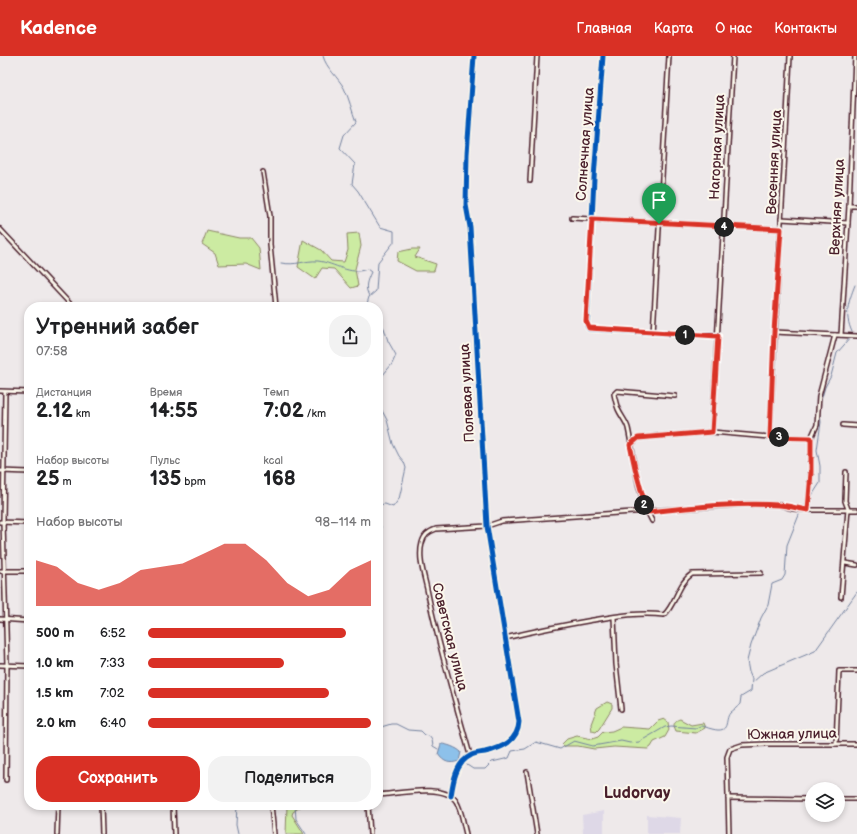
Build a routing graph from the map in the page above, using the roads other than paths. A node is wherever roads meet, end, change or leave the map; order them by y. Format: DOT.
graph roads {
  1 [pos="474,56"];
  2 [pos="537,56"];
  3 [pos="603,56"];
  4 [pos="669,56"];
  5 [pos="733,56"];
  6 [pos="790,56"];
  7 [pos="855,56"];
  8 [pos="263,172"];
  9 [pos="530,181"];
  10 [pos="849,206"];
  11 [pos="857,206"];
  12 [pos="572,218"];
  13 [pos="592,219"];
  14 [pos="782,220"];
  15 [pos="659,224"];
  16 [pos="848,224"];
  17 [pos="724,227"];
  18 [pos="0,229"];
  19 [pos="781,229"];
  20 [pos="68,302"];
  21 [pos="276,302"];
  22 [pos="774,332"];
  23 [pos="653,333"];
  24 [pos="835,335"];
  25 [pos="841,335"];
  26 [pos="718,336"];
  27 [pos="857,336"];
  28 [pos="0,391"];
  29 [pos="5,392"];
  30 [pos="24,392"];
  31 [pos="675,396"];
  32 [pos="843,425"];
  33 [pos="857,426"];
  34 [pos="0,428"];
  35 [pos="4,428"];
  36 [pos="712,432"];
  37 [pos="770,437"];
  38 [pos="811,438"];
  39 [pos="630,445"];
  40 [pos="2,471"];
  41 [pos="24,472"];
  42 [pos="846,472"];
  43 [pos="848,509"];
  44 [pos="808,510"];
  45 [pos="857,510"];
  46 [pos="647,512"];
  47 [pos="652,521"];
  48 [pos="2,522"];
  49 [pos="24,523"];
  50 [pos="487,526"];
  51 [pos="844,563"];
  52 [pos="857,565"];
  53 [pos="0,570"];
  54 [pos="6,571"];
  55 [pos="24,571"];
  56 [pos="760,573"];
  57 [pos="841,597"];
  58 [pos="614,617"];
  59 [pos="0,619"];
  60 [pos="6,619"];
  61 [pos="24,621"];
  62 [pos="505,638"];
  63 [pos="0,665"];
  64 [pos="7,665"];
  65 [pos="24,666"];
  66 [pos="857,671"];
  67 [pos="620,709"];
  68 [pos="836,744"];
  69 [pos="857,744"];
  70 [pos="470,755"];
  71 [pos="527,772"];
  72 [pos="6,780"];
  73 [pos="383,795"];
  74 [pos="451,796"];
  75 [pos="728,798"];
  76 [pos="805,799"];
  77 [pos="845,799"];
  78 [pos="857,799"];
  79 [pos="58,810"];
  80 [pos="101,810"];
  81 [pos="173,810"];
  82 [pos="272,810"];
  83 [pos="368,810"];
  84 [pos="58,834"];
  85 [pos="102,834"];
  86 [pos="174,834"];
  87 [pos="274,834"];
  88 [pos="370,834"];
  89 [pos="466,834"];
  90 [pos="537,834"];
  91 [pos="729,834"];
  1 -- 50 [label="street, Полевая улица"];
  2 -- 9 [label="street"];
  3 -- 13 [label="street, Солнечная улица"];
  4 -- 15 [label="street"];
  5 -- 17 [label="street, Нагорная улица"];
  6 -- 14 [label="street, Весенняя улица"];
  7 -- 10 [label="street, Верхняя улица"];
  8 -- 21 [label="street"];
  10 -- 11 [label="street"];
  10 -- 16 [label="street, Верхняя улица"];
  12 -- 13 [label="street"];
  13 -- 15 [label="street"];
  13 -- 23 [label="street, Солнечная улица"];
  14 -- 16 [label="street"];
  14 -- 19 [label="street, Весенняя улица"];
  15 -- 17 [label="street"];
  15 -- 23 [label="street"];
  16 -- 25 [label="street, Верхняя улица"];
  17 -- 19 [label="street"];
  17 -- 26 [label="street, Нагорная улица"];
  18 -- 20 [label="street"];
  19 -- 22 [label="street, Весенняя улица"];
  22 -- 24 [label="street"];
  22 -- 37 [label="street, Весенняя улица"];
  23 -- 26 [label="street"];
  24 -- 25 [label="street"];
  24 -- 38 [label="street"];
  25 -- 27 [label="street"];
  26 -- 36 [label="street, Нагорная улица"];
  28 -- 29 [label="street"];
  29 -- 30 [label="street"];
  29 -- 35 [label="street"];
  31 -- 39 [label="street"];
  32 -- 33 [label="street"];
  34 -- 35 [label="street"];
  35 -- 40 [label="street"];
  36 -- 37 [label="street"];
  36 -- 39 [label="street"];
  37 -- 38 [label="street"];
  38 -- 44 [label="street"];
  39 -- 46 [label="street"];
  40 -- 41 [label="street"];
  40 -- 48 [label="street"];
  42 -- 43 [label="street"];
  43 -- 44 [label="street"];
  43 -- 45 [label="street"];
  43 -- 51 [label="street"];
  44 -- 46 [label="street"];
  46 -- 47 [label="street"];
  46 -- 50 [label="street"];
  48 -- 49 [label="street"];
  48 -- 54 [label="street"];
  50 -- 62 [label="street, Полевая улица"];
  50 -- 70 [label="street, Советская улица"];
  51 -- 52 [label="street"];
  51 -- 57 [label="street"];
  53 -- 54 [label="street"];
  54 -- 55 [label="street"];
  54 -- 60 [label="street"];
  56 -- 58 [label="street"];
  58 -- 62 [label="street"];
  58 -- 67 [label="street"];
  59 -- 60 [label="street"];
  60 -- 61 [label="street"];
  60 -- 64 [label="street"];
  62 -- 70 [label="street, Полевая улица"];
  63 -- 64 [label="street"];
  64 -- 65 [label="street"];
  64 -- 72 [label="street"];
  66 -- 68 [label="street"];
  68 -- 69 [label="street, Южная улица"];
  68 -- 75 [label="street, Южная улица"];
  70 -- 74 [label="street"];
  71 -- 90 [label="street"];
  73 -- 74 [label="street"];
  74 -- 89 [label="street"];
  75 -- 76 [label="street"];
  75 -- 91 [label="street"];
  77 -- 78 [label="street"];
  79 -- 84 [label="street"];
  80 -- 85 [label="street"];
  81 -- 86 [label="street"];
  82 -- 87 [label="street"];
  83 -- 88 [label="street"];
}
